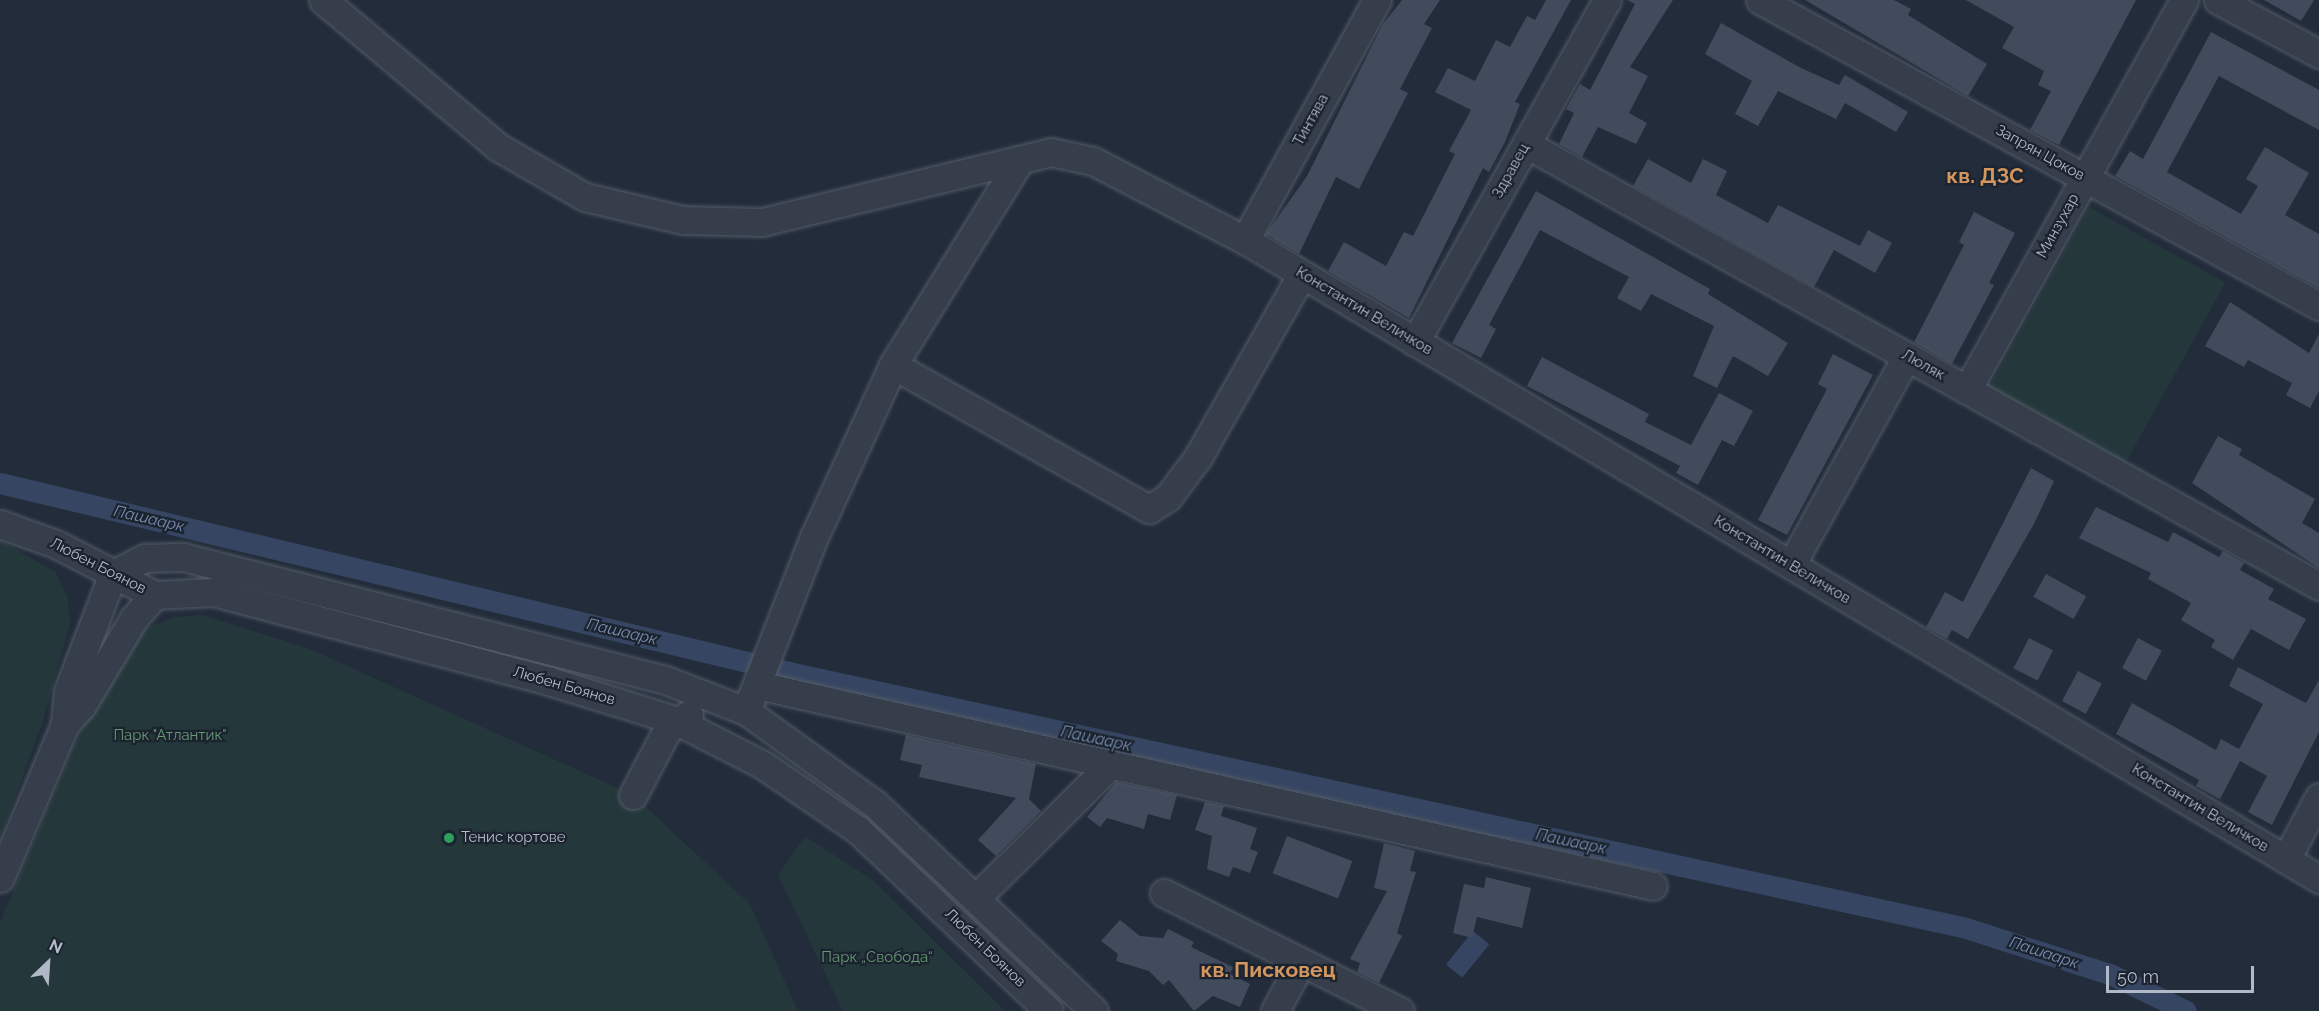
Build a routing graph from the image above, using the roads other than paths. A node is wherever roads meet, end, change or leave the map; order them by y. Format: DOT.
graph roads {
  1 [pos="323,0"];
  2 [pos="1377,0"];
  3 [pos="1607,0"];
  4 [pos="1760,0"];
  5 [pos="2184,0"];
  6 [pos="2218,0"];
  7 [pos="2319,54"];
  8 [pos="1526,144"];
  9 [pos="1019,162"];
  10 [pos="2085,178"];
  11 [pos="1245,240"];
  12 [pos="1302,274"];
  13 [pos="2319,306"];
  14 [pos="1415,342"];
  15 [pos="1907,356"];
  16 [pos="893,365"];
  17 [pos="1967,390"];
  18 [pos="0,524"];
  19 [pos="1791,565"];
  20 [pos="120,568"];
  21 [pos="2319,586"];
  22 [pos="155,595"];
  23 [pos="758,683"];
  24 [pos="746,711"];
  25 [pos="675,720"];
  26 [pos="64,724"];
  27 [pos="1108,767"];
  28 [pos="633,795"];
  29 [pos="2319,797"];
  30 [pos="2286,859"];
  31 [pos="0,878"];
  32 [pos="2319,879"];
  33 [pos="1653,886"];
  34 [pos="1164,893"];
  35 [pos="978,896"];
  36 [pos="1301,962"];
  37 [pos="1049,1011"];
  38 [pos="1094,1011"];
  39 [pos="1275,1011"];
  40 [pos="1400,1011"];
  1 -- 9 [label="street, Константин Величков"];
  2 -- 11 [label="street, Тинтява"];
  3 -- 8 [label="street, Здравец"];
  4 -- 10 [label="street, Запрян Цоков"];
  5 -- 10 [label="street, Минзухар"];
  6 -- 7 [label="street"];
  8 -- 14 [label="street, Здравец"];
  8 -- 15 [label="street, Люляк"];
  9 -- 11 [label="street, Константин Величков"];
  9 -- 16 [label="street"];
  10 -- 13 [label="street, Запрян Цоков"];
  10 -- 17 [label="street, Минзухар"];
  11 -- 12 [label="street, Константин Величков"];
  12 -- 14 [label="street, Константин Величков"];
  12 -- 16 [label="street"];
  14 -- 19 [label="street, Константин Величков"];
  15 -- 17 [label="street, Люляк"];
  15 -- 19 [label="street"];
  16 -- 23 [label="street"];
  17 -- 21 [label="street, Люляк"];
  18 -- 20 [label="street, Любен Боянов"];
  19 -- 30 [label="street, Константин Величков"];
  20 -- 22 [label="street, Любен Боянов"];
  20 -- 24 [label="street, Любен Боянов"];
  20 -- 26 [label="street"];
  22 -- 25 [label="street, Любен Боянов"];
  22 -- 26 [label="street"];
  23 -- 24 [label="street"];
  23 -- 27 [label="street"];
  24 -- 25 [label="street"];
  24 -- 35 [label="street, Любен Боянов"];
  25 -- 28 [label="street"];
  25 -- 37 [label="street, Любен Боянов"];
  26 -- 31 [label="street"];
  27 -- 33 [label="street"];
  27 -- 35 [label="street"];
  29 -- 30 [label="street"];
  30 -- 32 [label="street, Константин Величков"];
  34 -- 36 [label="street"];
  35 -- 38 [label="street, Любен Боянов"];
  36 -- 39 [label="street"];
  36 -- 40 [label="street"];
}
